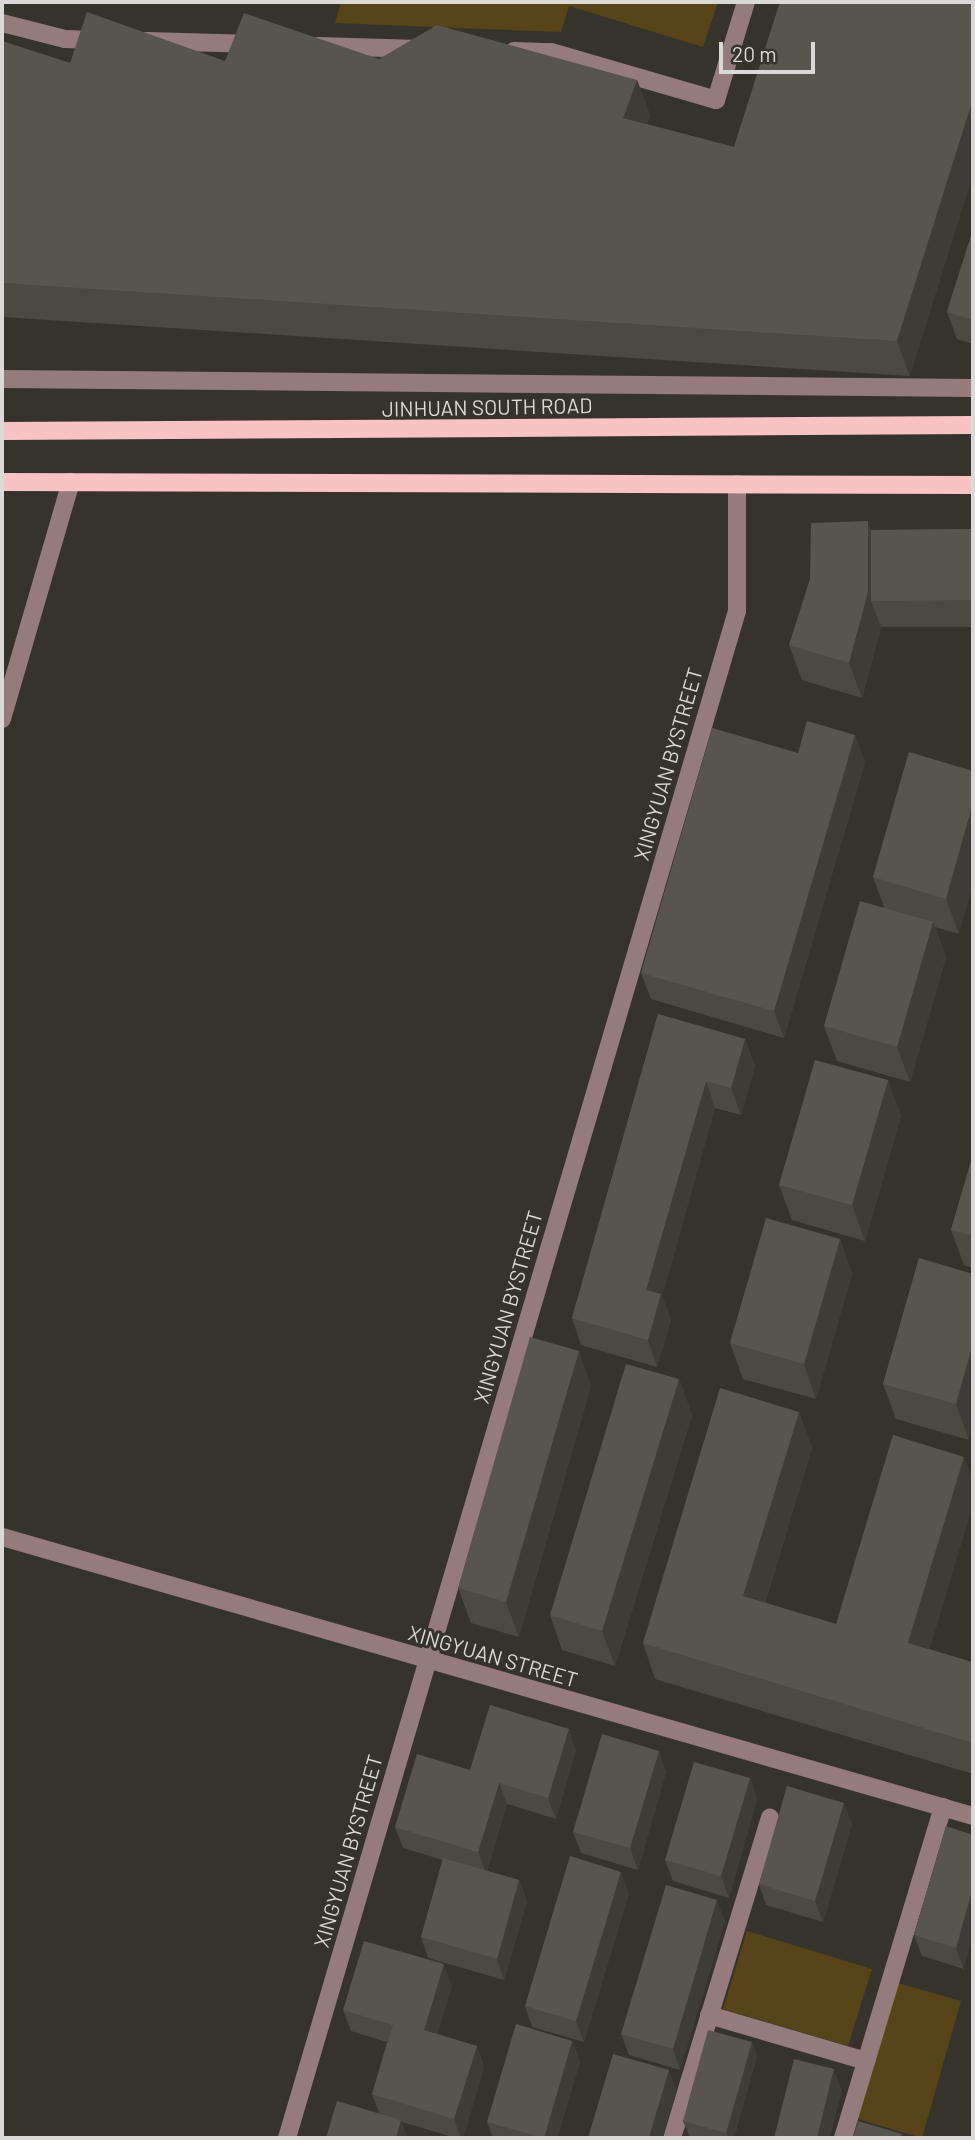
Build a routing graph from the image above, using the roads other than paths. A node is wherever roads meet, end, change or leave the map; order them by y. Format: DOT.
graph roads {
  1 [pos="746,2"];
  2 [pos="2,23"];
  3 [pos="273,45"];
  4 [pos="301,46"];
  5 [pos="440,49"];
  6 [pos="496,51"];
  7 [pos="2,379"];
  8 [pos="973,388"];
  9 [pos="973,425"];
  10 [pos="2,431"];
  11 [pos="2,482"];
  12 [pos="71,482"];
  13 [pos="737,484"];
  14 [pos="973,485"];
  15 [pos="2,719"];
  16 [pos="2,1536"];
  17 [pos="428,1661"];
  18 [pos="943,1807"];
  19 [pos="973,1815"];
  20 [pos="770,1818"];
  21 [pos="709,2015"];
  22 [pos="866,2061"];
  23 [pos="288,2138"];
  24 [pos="672,2138"];
  25 [pos="843,2138"];
  1 -- 6 [label="street"];
  2 -- 3 [label="street"];
  4 -- 5 [label="street"];
  7 -- 8 [label="street"];
  9 -- 10 [label="main road, JINHUAN SOUTH ROAD"];
  11 -- 12 [label="main road"];
  12 -- 13 [label="main road"];
  12 -- 15 [label="street"];
  13 -- 14 [label="main road"];
  13 -- 17 [label="street, XINGYUAN BYSTREET"];
  16 -- 17 [label="street, XINGYUAN STREET"];
  17 -- 18 [label="street, XINGYUAN STREET"];
  17 -- 23 [label="street, XINGYUAN BYSTREET"];
  18 -- 19 [label="street, XINGYUAN STREET"];
  18 -- 22 [label="street"];
  20 -- 21 [label="street"];
  21 -- 22 [label="street"];
  21 -- 24 [label="street"];
  22 -- 25 [label="street"];
}
